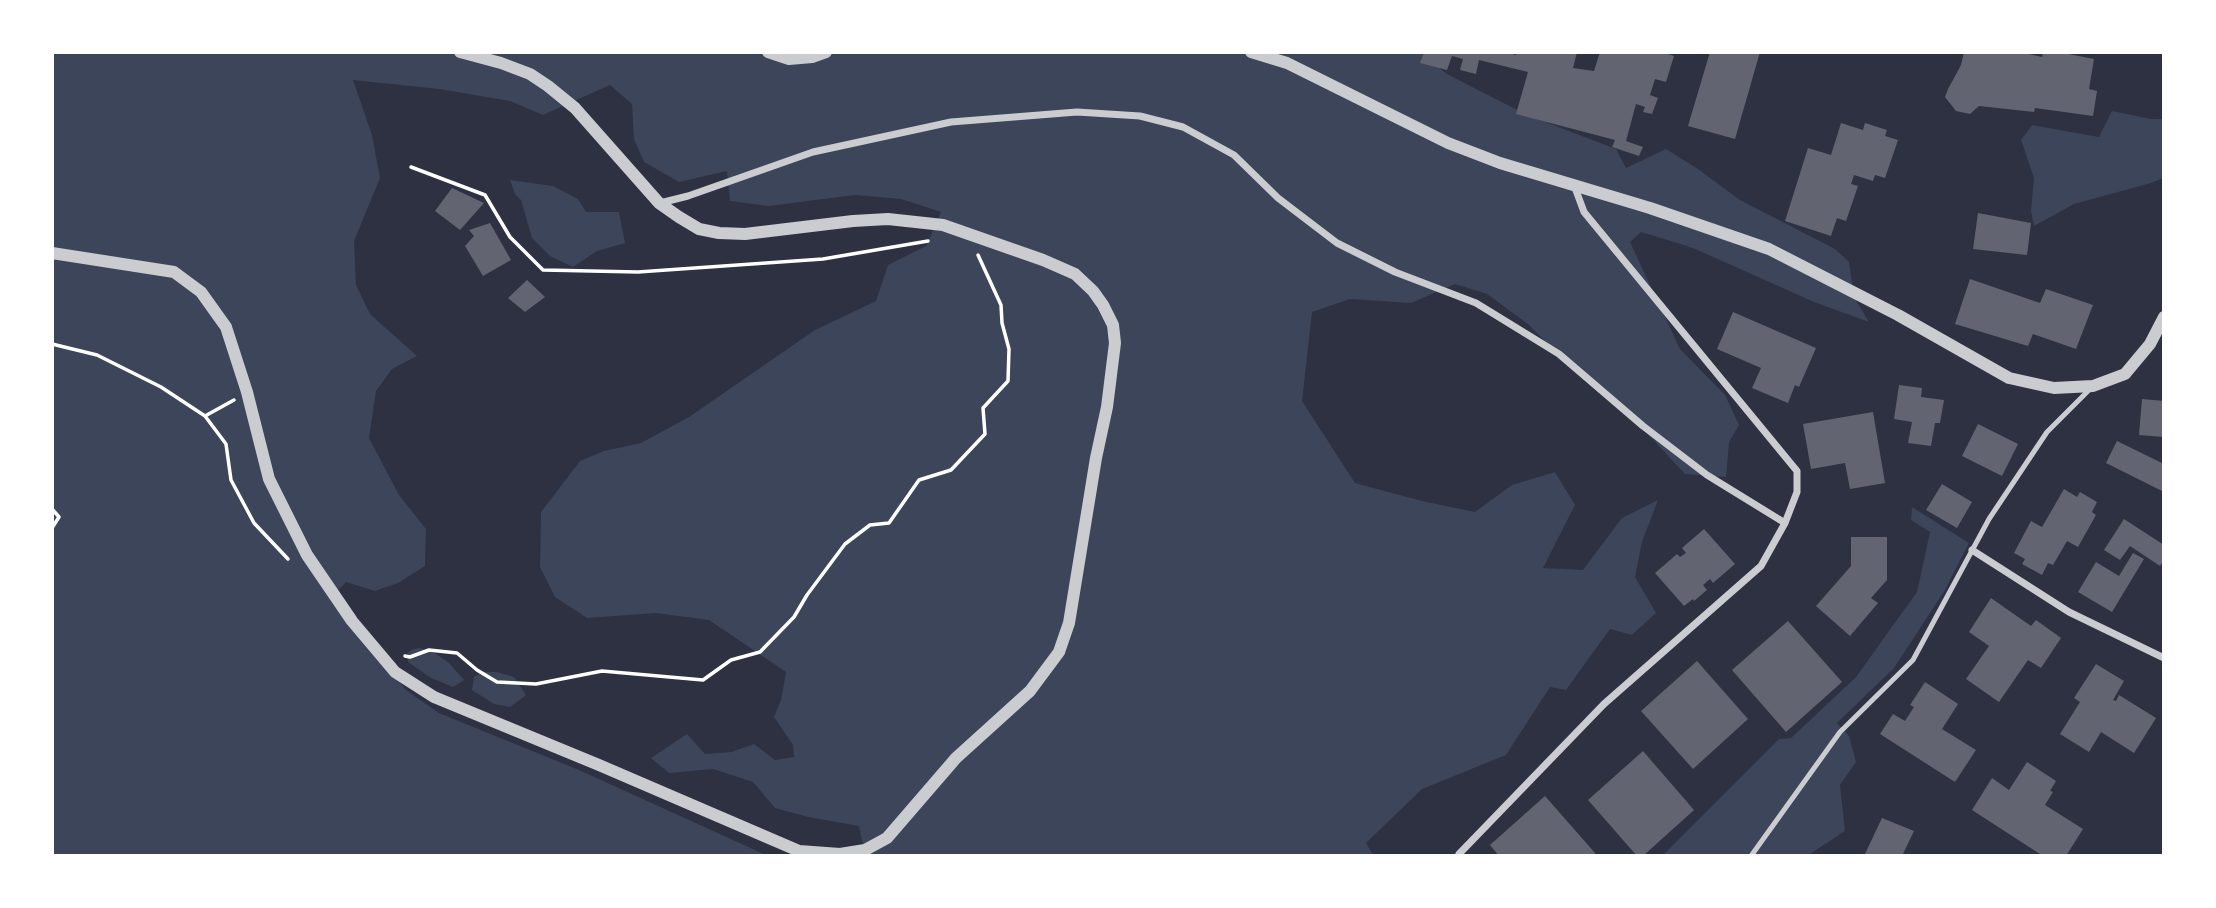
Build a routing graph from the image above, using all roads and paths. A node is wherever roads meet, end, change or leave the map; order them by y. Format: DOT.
graph roads {
  1 [pos="460,52"];
  2 [pos="768,52"];
  3 [pos="826,52"];
  4 [pos="1251,52"];
  5 [pos="411,167"];
  6 [pos="1574,185"];
  7 [pos="659,203"];
  8 [pos="968,234"];
  9 [pos="929,241"];
  10 [pos="52,253"];
  11 [pos="2164,317"];
  12 [pos="52,344"];
  13 [pos="2092,386"];
  14 [pos="247,392"];
  15 [pos="52,509"];
  16 [pos="1785,523"];
  17 [pos="52,528"];
  18 [pos="1972,550"];
  19 [pos="378,651"];
  20 [pos="2164,658"];
  21 [pos="1459,854"];
  22 [pos="1751,856"];
  1 -- 7 [label="street"];
  2 -- 3 [label="street"];
  4 -- 6 [label="street"];
  5 -- 9 [label="path"];
  6 -- 13 [label="street"];
  6 -- 16 [label="street"];
  7 -- 8 [label="street"];
  7 -- 16 [label="street"];
  8 -- 19 [label="path"];
  8 -- 19 [label="street"];
  10 -- 14 [label="street"];
  11 -- 13 [label="street"];
  12 -- 14 [label="path"];
  13 -- 18 [label="lane"];
  14 -- 19 [label="street"];
  15 -- 17 [label="path"];
  16 -- 21 [label="street"];
  18 -- 20 [label="street"];
  18 -- 22 [label="lane"];
}
